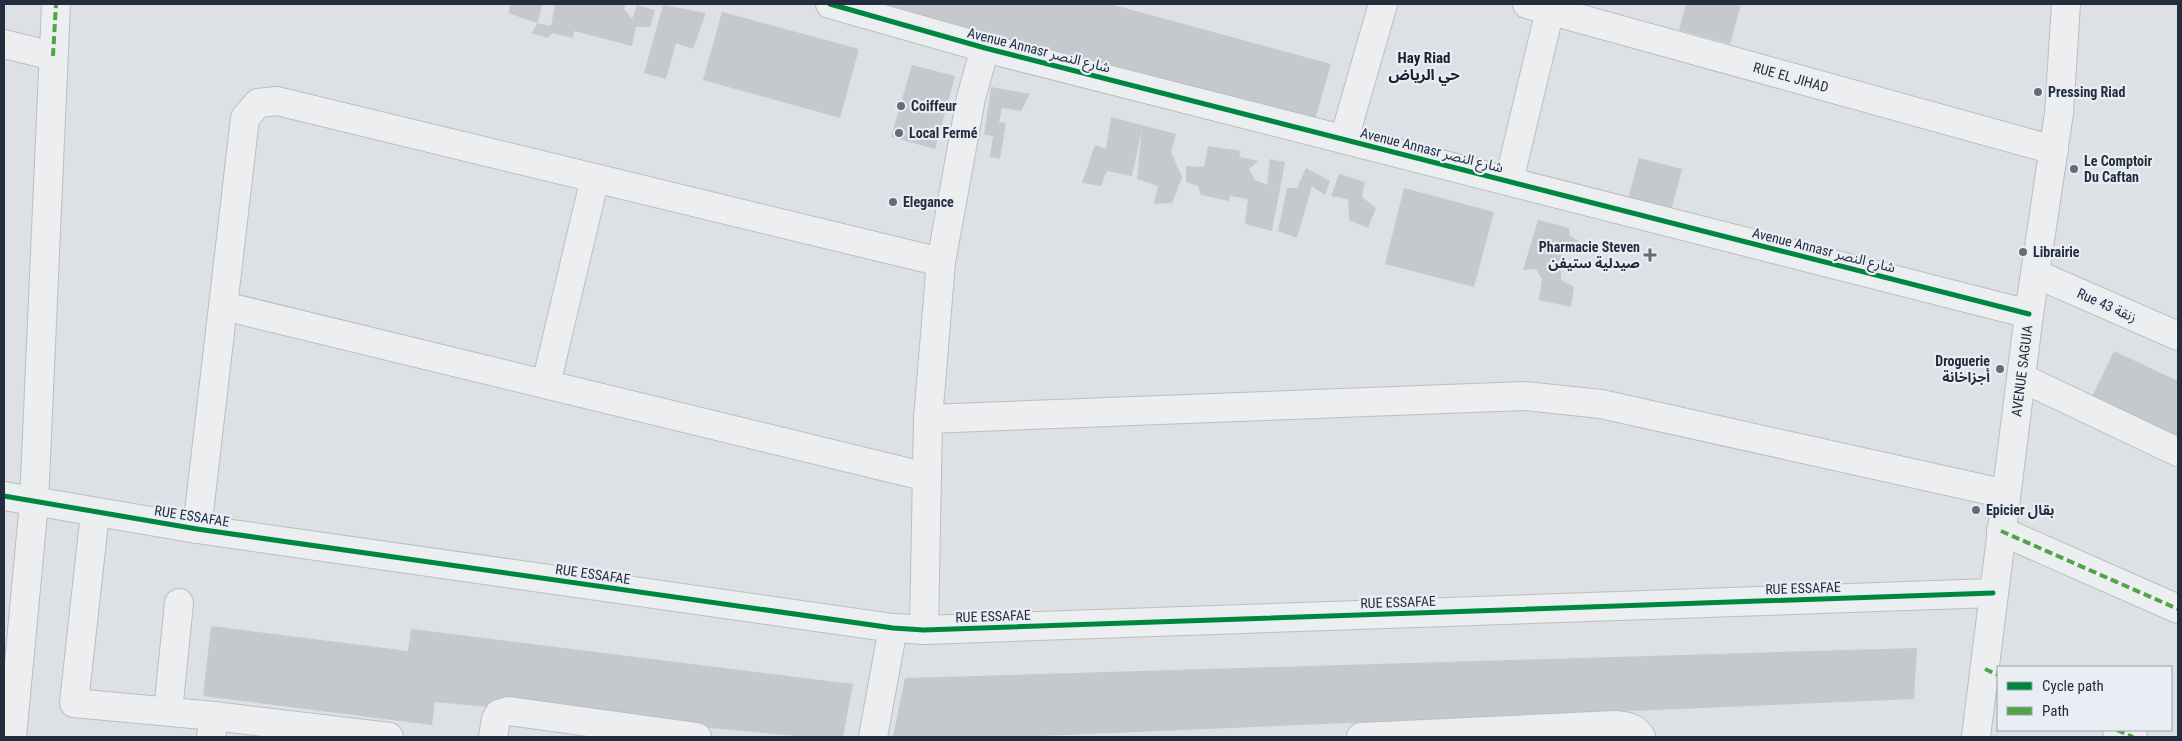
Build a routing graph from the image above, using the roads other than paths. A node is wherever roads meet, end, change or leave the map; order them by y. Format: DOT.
graph roads {
  1 [pos="56,4"];
  2 [pos="830,4"];
  3 [pos="1383,4"];
  4 [pos="2066,4"];
  5 [pos="1539,7"];
  6 [pos="4,44"];
  7 [pos="984,48"];
  8 [pos="52,56"];
  9 [pos="1344,139"];
  10 [pos="2054,150"];
  11 [pos="595,178"];
  12 [pos="1509,181"];
  13 [pos="941,262"];
  14 [pos="2036,274"];
  15 [pos="224,306"];
  16 [pos="2029,314"];
  17 [pos="2178,336"];
  18 [pos="2022,378"];
  19 [pos="546,384"];
  20 [pos="928,419"];
  21 [pos="2178,452"];
  22 [pos="927,477"];
  23 [pos="2006,494"];
  24 [pos="4,496"];
  25 [pos="34,503"];
  26 [pos="95,513"];
  27 [pos="198,529"];
  28 [pos="2001,531"];
  29 [pos="1993,593"];
  30 [pos="179,604"];
  31 [pos="2178,609"];
  32 [pos="893,628"];
  33 [pos="924,630"];
  34 [pos="1992,672"];
  35 [pos="168,711"];
  36 [pos="213,726"];
  37 [pos="2119,731"];
  38 [pos="12,737"];
  39 [pos="389,737"];
  40 [pos="494,737"];
  41 [pos="697,737"];
  42 [pos="873,737"];
  43 [pos="1361,737"];
  44 [pos="1641,737"];
  45 [pos="1976,737"];
  46 [pos="2133,737"];
  1 -- 8 [label="street"];
  2 -- 7 [label="street, Avenue Annasr شارع النصر"];
  3 -- 9 [label="street"];
  4 -- 10 [label="street, AVENUE SAGUIA"];
  5 -- 10 [label="street, RUE EL JIHAD"];
  5 -- 12 [label="street"];
  6 -- 8 [label="street"];
  7 -- 9 [label="street, Avenue Annasr شارع النصر"];
  7 -- 13 [label="street"];
  8 -- 25 [label="street"];
  9 -- 12 [label="street, Avenue Annasr شارع النصر"];
  10 -- 14 [label="street, AVENUE SAGUIA"];
  11 -- 13 [label="street"];
  11 -- 15 [label="street"];
  11 -- 19 [label="street"];
  12 -- 16 [label="street, Avenue Annasr شارع النصر"];
  13 -- 20 [label="street"];
  14 -- 16 [label="street, AVENUE SAGUIA"];
  14 -- 17 [label="street, Rue زنقة 43"];
  15 -- 19 [label="street"];
  15 -- 27 [label="street"];
  16 -- 18 [label="street, AVENUE SAGUIA"];
  18 -- 21 [label="street"];
  18 -- 23 [label="street, AVENUE SAGUIA"];
  19 -- 22 [label="street"];
  20 -- 22 [label="street"];
  20 -- 23 [label="street"];
  22 -- 33 [label="street"];
  23 -- 28 [label="street, AVENUE SAGUIA"];
  24 -- 25 [label="street, RUE ESSAFAE"];
  25 -- 26 [label="street, RUE ESSAFAE"];
  25 -- 38 [label="street"];
  26 -- 27 [label="street, RUE ESSAFAE"];
  26 -- 35 [label="street"];
  27 -- 32 [label="street, RUE ESSAFAE"];
  28 -- 29 [label="street, AVENUE SAGUIA"];
  28 -- 31 [label="street"];
  29 -- 33 [label="street, RUE ESSAFAE"];
  29 -- 34 [label="street, AVENUE SAGUIA"];
  30 -- 35 [label="street"];
  32 -- 33 [label="street, RUE ESSAFAE"];
  32 -- 42 [label="street"];
  34 -- 45 [label="street, AVENUE SAGUIA"];
  35 -- 36 [label="street"];
  36 -- 39 [label="street"];
  37 -- 46 [label="street"];
  40 -- 41 [label="street"];
  43 -- 44 [label="street"];
}
